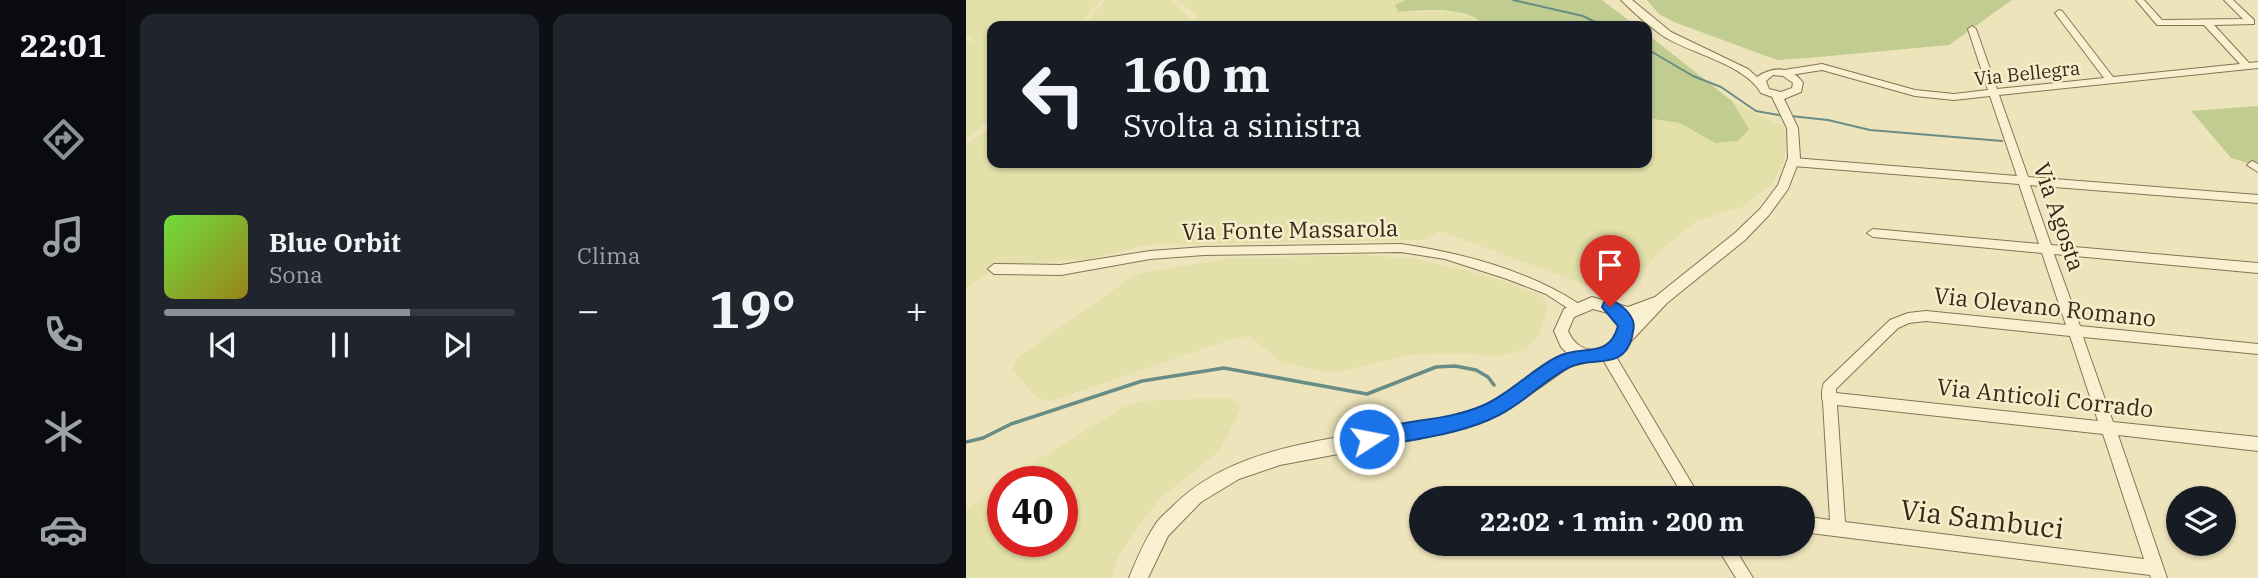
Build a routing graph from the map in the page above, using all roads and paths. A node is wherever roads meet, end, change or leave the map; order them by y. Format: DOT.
graph roads {
  1 [pos="1626,0"];
  2 [pos="2140,0"];
  3 [pos="2228,0"];
  4 [pos="2060,13"];
  5 [pos="1651,21"];
  6 [pos="1652,22"];
  7 [pos="2207,23"];
  8 [pos="1972,29"];
  9 [pos="2253,65"];
  10 [pos="1738,68"];
  11 [pos="1771,72"];
  12 [pos="1800,75"];
  13 [pos="2111,81"];
  14 [pos="1759,83"];
  15 [pos="1794,93"];
  16 [pos="1994,94"];
  17 [pos="1776,95"];
  18 [pos="1789,117"];
  19 [pos="1793,162"];
  20 [pos="2025,180"];
  21 [pos="2258,199"];
  22 [pos="1873,233"];
  23 [pos="2049,250"];
  24 [pos="2258,268"];
  25 [pos="994,269"];
  26 [pos="1660,300"];
  27 [pos="1575,308"];
  28 [pos="1617,311"];
  29 [pos="2076,331"];
  30 [pos="1563,338"];
  31 [pos="1622,343"];
  32 [pos="2258,349"];
  33 [pos="1606,354"];
  34 [pos="1585,356"];
  35 [pos="1550,371"];
  36 [pos="1828,397"];
  37 [pos="2108,428"];
  38 [pos="2258,444"];
  39 [pos="1686,486"];
  40 [pos="1815,525"];
  41 [pos="1838,528"];
  42 [pos="1730,556"];
  43 [pos="2157,573"];
  44 [pos="1742,577"];
  45 [pos="1138,578"];
  1 -- 5 [label="street"];
  2 -- 7 [label="street"];
  3 -- 7 [label="street"];
  4 -- 13 [label="street"];
  6 -- 10 [label="street"];
  7 -- 9 [label="street"];
  8 -- 16 [label="street, Via Agosta"];
  9 -- 13 [label="street, Via Bellegra"];
  10 -- 11 [label="street"];
  10 -- 14 [label="street"];
  11 -- 12 [label="street"];
  11 -- 14 [label="street"];
  12 -- 15 [label="street"];
  12 -- 16 [label="street, Via Bellegra"];
  13 -- 16 [label="street, Via Bellegra"];
  14 -- 17 [label="street"];
  15 -- 17 [label="street"];
  15 -- 18 [label="street"];
  16 -- 20 [label="street, Via Agosta"];
  17 -- 18 [label="street"];
  18 -- 19 [label="street"];
  19 -- 20 [label="street"];
  19 -- 26 [label="street"];
  20 -- 21 [label="street"];
  20 -- 23 [label="street, Via Agosta"];
  22 -- 23 [label="street"];
  23 -- 24 [label="street"];
  23 -- 29 [label="street, Via Agosta"];
  25 -- 27 [label="street, Via Fonte Massarola"];
  26 -- 28 [label="street"];
  26 -- 31 [label="street"];
  27 -- 28 [label="street"];
  27 -- 30 [label="street"];
  28 -- 31 [label="street"];
  29 -- 32 [label="street, Via Olevano Romano"];
  29 -- 36 [label="street, Via Olevano Romano"];
  29 -- 37 [label="street, Via Agosta"];
  30 -- 34 [label="street"];
  30 -- 35 [label="street"];
  31 -- 33 [label="street"];
  33 -- 34 [label="street"];
  33 -- 39 [label="street"];
  34 -- 35 [label="street"];
  35 -- 45 [label="street"];
  36 -- 37 [label="street, Via Anticoli Corrado"];
  36 -- 41 [label="street"];
  37 -- 38 [label="street, Via Anticoli Corrado"];
  37 -- 43 [label="street, Via Agosta"];
  40 -- 41 [label="street, Via Sambuci"];
  41 -- 43 [label="street, Via Sambuci"];
  42 -- 44 [label="street"];
}
